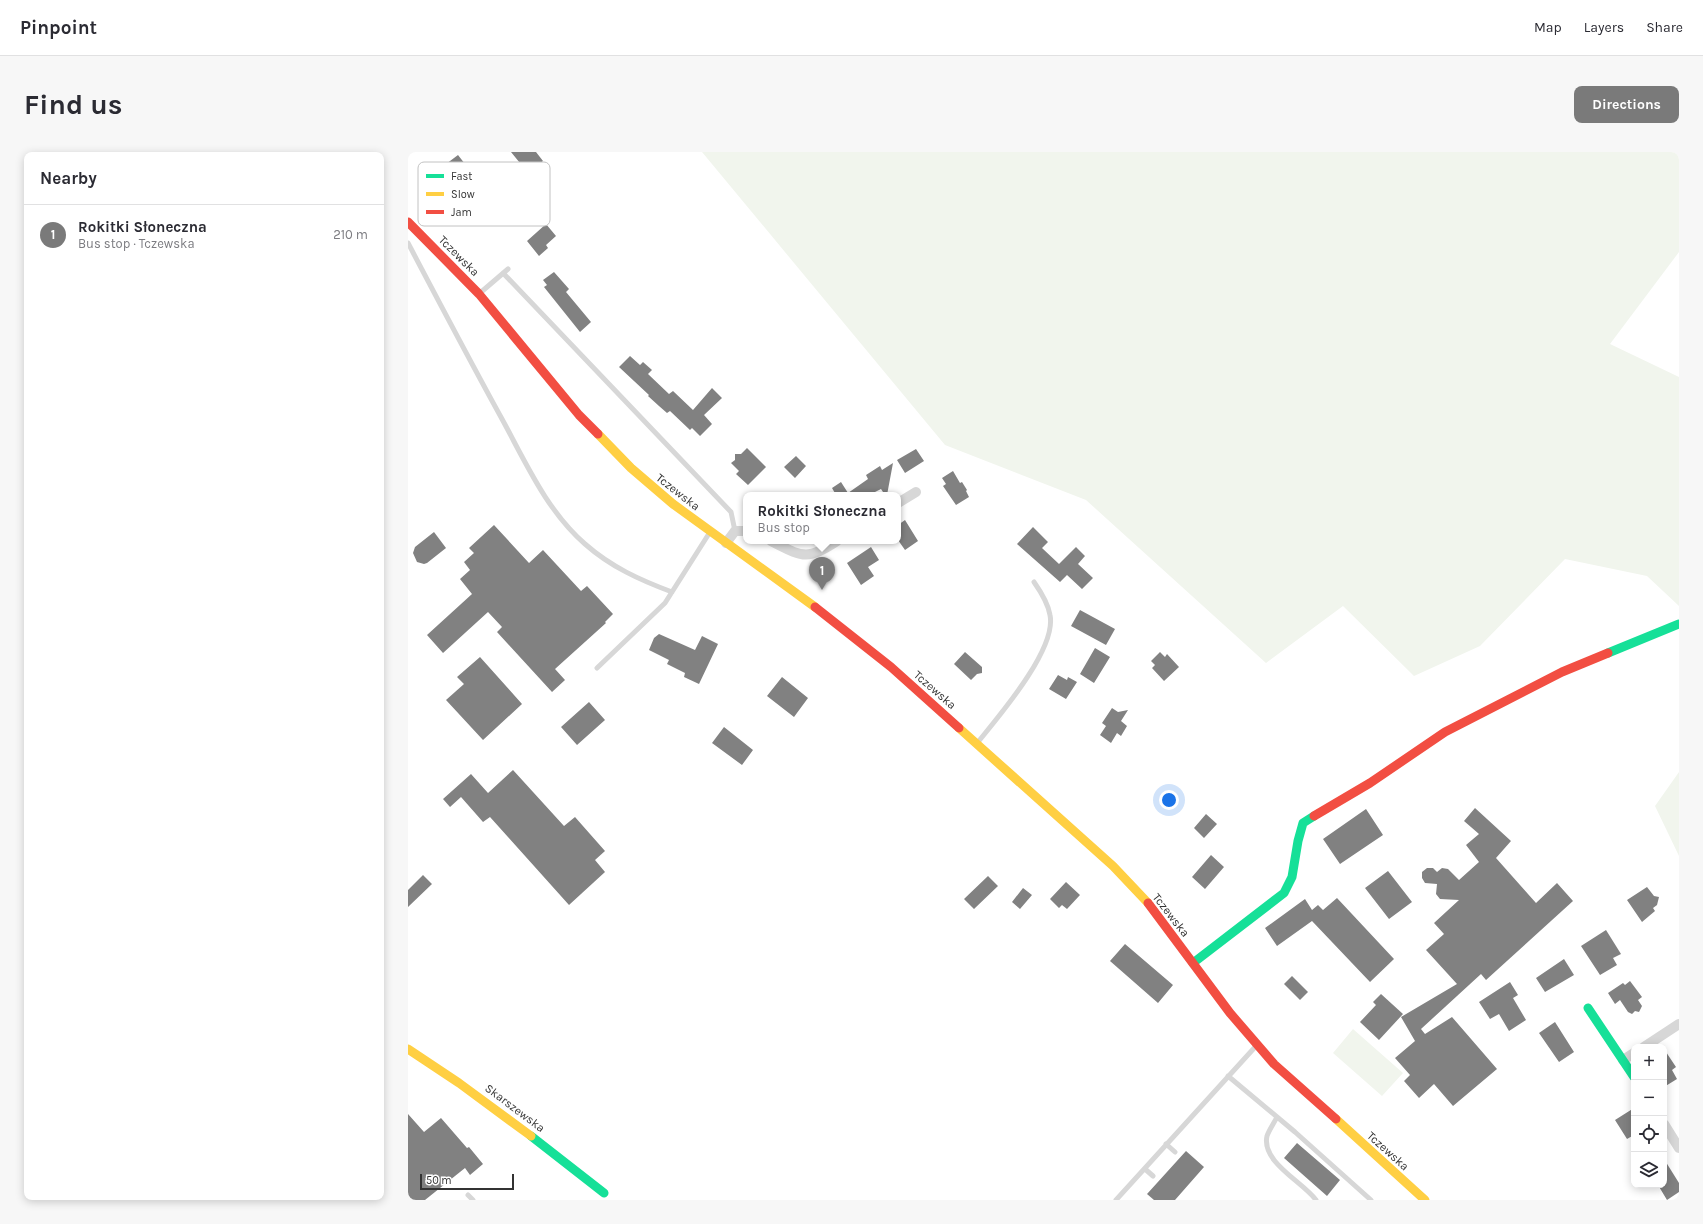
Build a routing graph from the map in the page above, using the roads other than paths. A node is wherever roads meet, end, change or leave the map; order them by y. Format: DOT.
graph roads {
  1 [pos="408,222"];
  2 [pos="408,243"];
  3 [pos="508,269"];
  4 [pos="503,273"];
  5 [pos="479,294"];
  6 [pos="916,492"];
  7 [pos="901,501"];
  8 [pos="735,531"];
  9 [pos="743,531"];
  10 [pos="710,532"];
  11 [pos="726,543"];
  12 [pos="778,544"];
  13 [pos="832,544"];
  14 [pos="1034,582"];
  15 [pos="672,592"];
  16 [pos="1679,624"];
  17 [pos="597,668"];
  18 [pos="977,743"];
  19 [pos="1193,963"];
  20 [pos="1588,1008"];
  21 [pos="1679,1024"];
  22 [pos="1649,1044"];
  23 [pos="1257,1045"];
  24 [pos="408,1049"];
  25 [pos="1631,1055"];
  26 [pos="1623,1060"];
  27 [pos="1631,1073"];
  28 [pos="1228,1076"];
  29 [pos="1278,1117"];
  30 [pos="1667,1129"];
  31 [pos="1166,1144"];
  32 [pos="1679,1148"];
  33 [pos="1175,1152"];
  34 [pos="1145,1169"];
  35 [pos="1153,1176"];
  36 [pos="604,1193"];
  37 [pos="468,1195"];
  38 [pos="473,1200"];
  39 [pos="1116,1200"];
  40 [pos="1316,1200"];
  41 [pos="1371,1200"];
  42 [pos="1425,1200"];
  1 -- 5 [label="street, Tczewska"];
  2 -- 15 [label="lane"];
  3 -- 4 [label="lane"];
  4 -- 5 [label="lane"];
  4 -- 8 [label="lane"];
  5 -- 10 [label="street, Tczewska"];
  6 -- 7 [label="street"];
  8 -- 9 [label="street"];
  8 -- 11 [label="street"];
  10 -- 11 [label="street, Tczewska"];
  10 -- 15 [label="lane"];
  11 -- 18 [label="street, Tczewska"];
  12 -- 13 [label="street"];
  14 -- 18 [label="lane"];
  15 -- 17 [label="lane"];
  16 -- 19 [label="street"];
  18 -- 19 [label="street, Tczewska"];
  19 -- 23 [label="street, Tczewska"];
  20 -- 26 [label="street"];
  21 -- 22 [label="street"];
  23 -- 28 [label="lane"];
  23 -- 42 [label="street, Tczewska"];
  24 -- 36 [label="street, Skarszewska"];
  25 -- 26 [label="street"];
  26 -- 27 [label="street"];
  28 -- 29 [label="lane"];
  28 -- 31 [label="lane"];
  29 -- 40 [label="lane"];
  29 -- 41 [label="lane"];
  30 -- 32 [label="street"];
  31 -- 33 [label="lane"];
  31 -- 34 [label="lane"];
  34 -- 35 [label="lane"];
  34 -- 39 [label="lane"];
  37 -- 38 [label="lane"];
}
